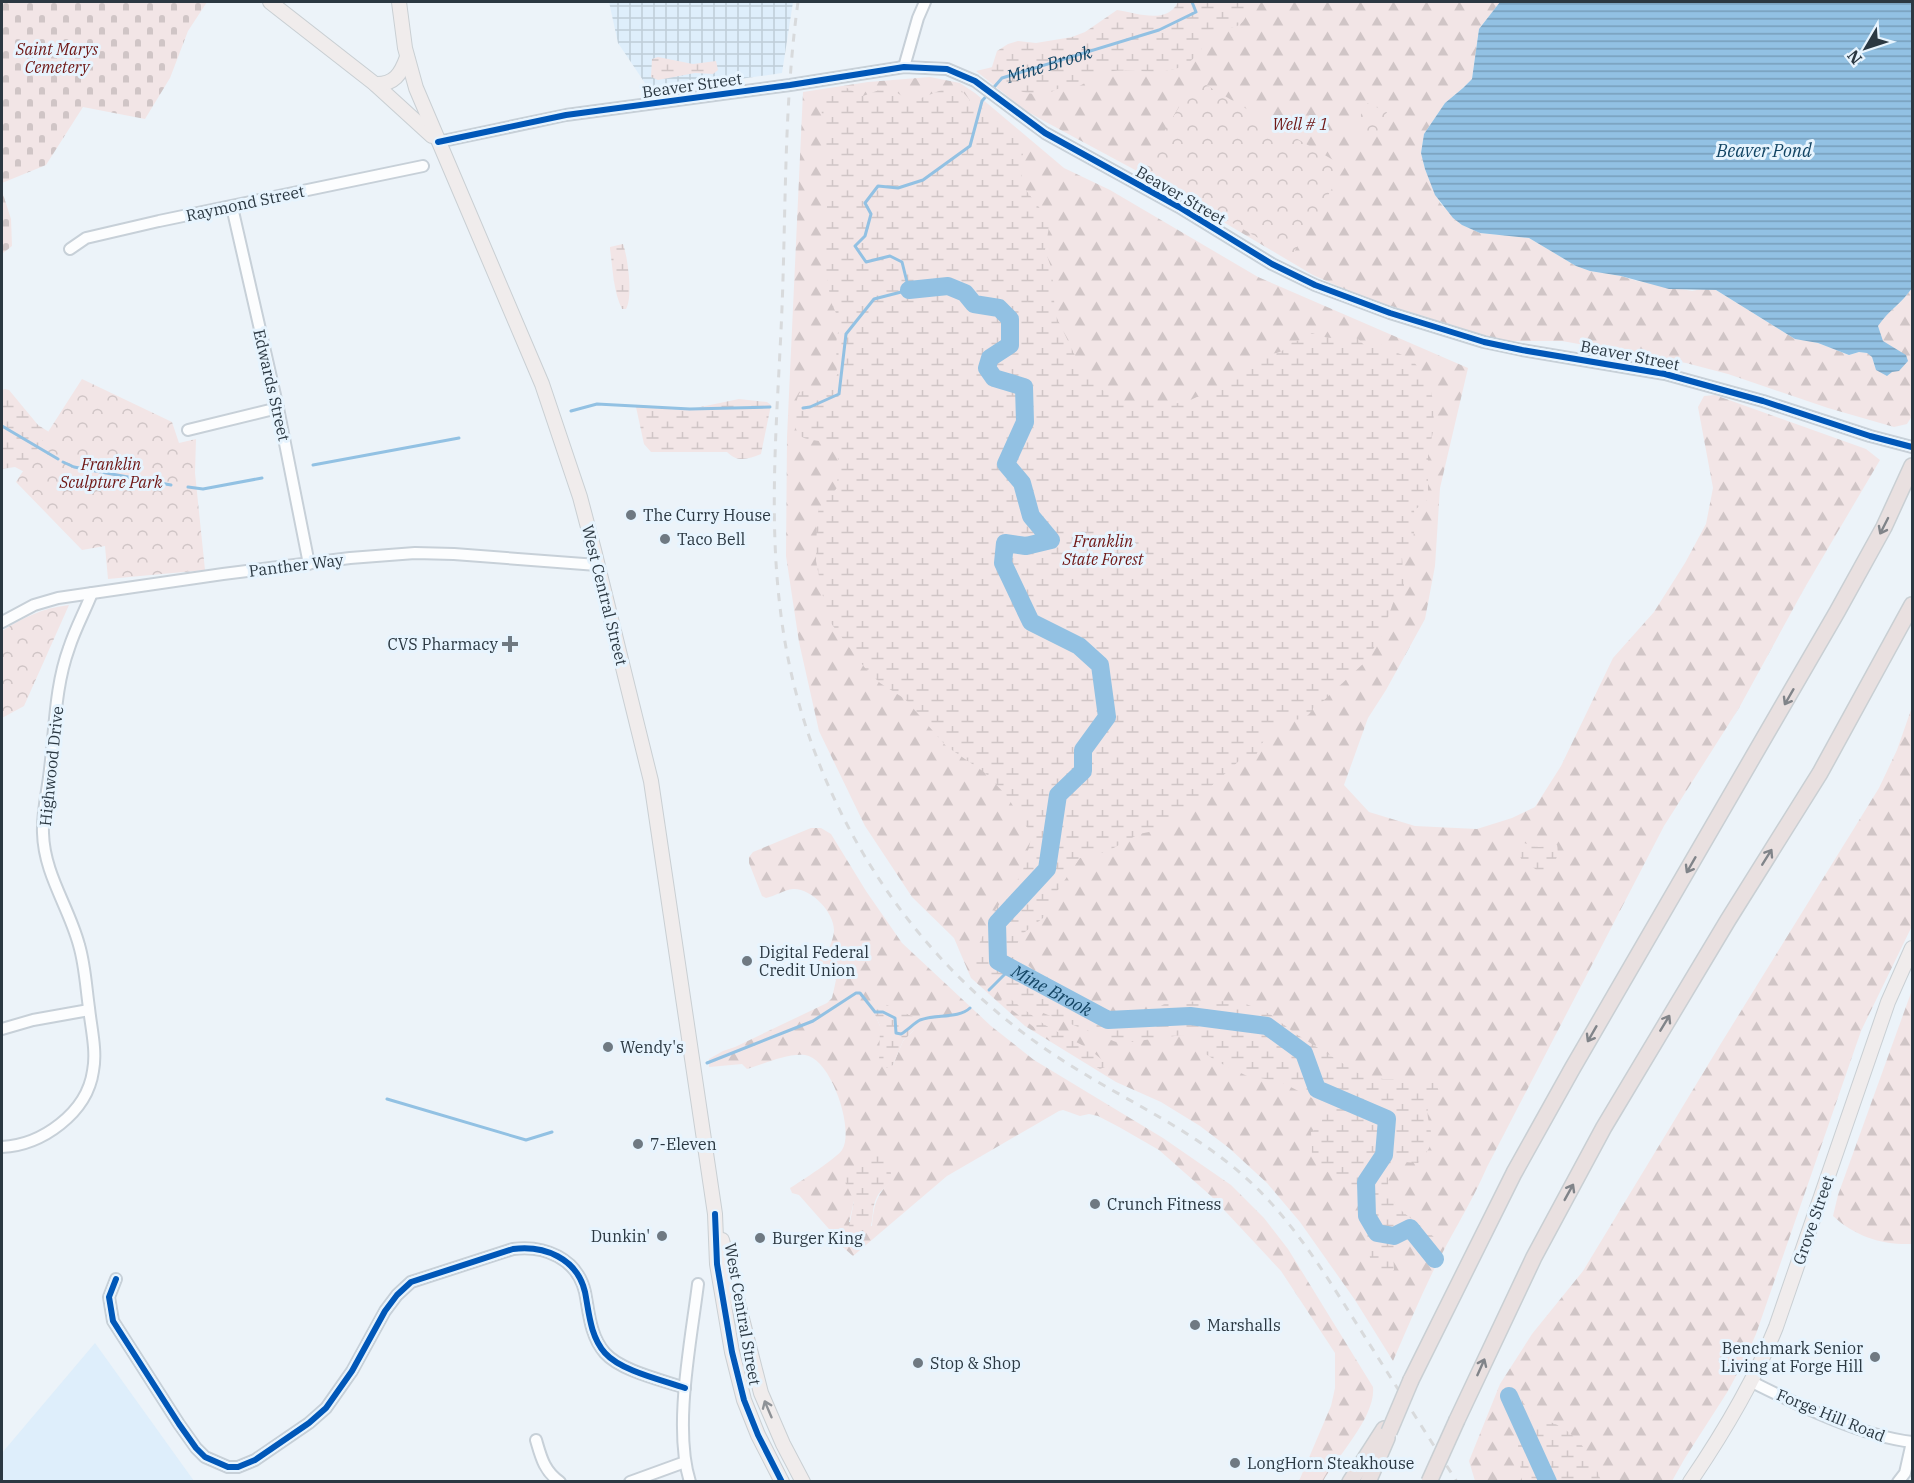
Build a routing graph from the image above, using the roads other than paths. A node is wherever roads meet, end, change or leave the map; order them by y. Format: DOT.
graph roads {
  1 [pos="270,2"];
  2 [pos="399,2"];
  3 [pos="925,2"];
  4 [pos="407,57"];
  5 [pos="904,67"];
  6 [pos="375,84"];
  7 [pos="438,142"];
  8 [pos="423,166"];
  9 [pos="232,207"];
  10 [pos="69,249"];
  11 [pos="278,408"];
  12 [pos="188,430"];
  13 [pos="1912,447"];
  14 [pos="1911,470"];
  15 [pos="309,564"];
  16 [pos="597,565"];
  17 [pos="92,594"];
  18 [pos="1912,604"];
  19 [pos="2,622"];
  20 [pos="1912,948"];
  21 [pos="89,1010"];
  22 [pos="2,1029"];
  23 [pos="2,1147"];
  24 [pos="715,1214"];
  25 [pos="116,1279"];
  26 [pos="698,1284"];
  27 [pos="1752,1382"];
  28 [pos="685,1389"];
  29 [pos="1387,1431"];
  30 [pos="536,1440"];
  31 [pos="1912,1442"];
  32 [pos="685,1462"];
  33 [pos="560,1482"];
  34 [pos="630,1482"];
  35 [pos="690,1482"];
  36 [pos="782,1482"];
  37 [pos="803,1482"];
  38 [pos="1350,1482"];
  39 [pos="1368,1482"];
  40 [pos="1431,1482"];
  41 [pos="1690,1482"];
  42 [pos="1898,1482"];
  1 -- 6 [label="main road"];
  2 -- 4 [label="main road, West Central Street"];
  3 -- 5 [label="street"];
  4 -- 6 [label="main road"];
  4 -- 7 [label="main road, West Central Street"];
  5 -- 7 [label="street, Beaver Street"];
  5 -- 13 [label="street, Beaver Street"];
  6 -- 7 [label="main road"];
  7 -- 16 [label="main road, West Central Street"];
  8 -- 9 [label="street, Raymond Street"];
  9 -- 10 [label="street, Raymond Street"];
  9 -- 11 [label="street, Edwards Street"];
  11 -- 12 [label="street"];
  11 -- 15 [label="street, Edwards Street"];
  14 -- 29 [label="highway, one-way, bridge"];
  15 -- 16 [label="street, Panther Way"];
  15 -- 17 [label="street, Panther Way"];
  16 -- 24 [label="main road, West Central Street"];
  17 -- 19 [label="street, Panther Way"];
  17 -- 21 [label="street, Highwood Drive"];
  40 -- 18 [label="highway, one-way, bridge"];
  20 -- 27 [label="main road, Grove Street"];
  21 -- 22 [label="street"];
  21 -- 23 [label="street, Highwood Drive"];
  24 -- 36 [label="main road, West Central Street"];
  37 -- 24 [label="main road, West Central Street, one-way"];
  25 -- 28 [label="street"];
  26 -- 28 [label="street"];
  27 -- 31 [label="street, Forge Hill Road"];
  27 -- 41 [label="main road, Grove Street"];
  28 -- 32 [label="street"];
  29 -- 38 [label="highway"];
  29 -- 39 [label="highway"];
  30 -- 33 [label="street"];
  31 -- 42 [label="street"];
  32 -- 34 [label="street"];
  32 -- 35 [label="street"];
}
